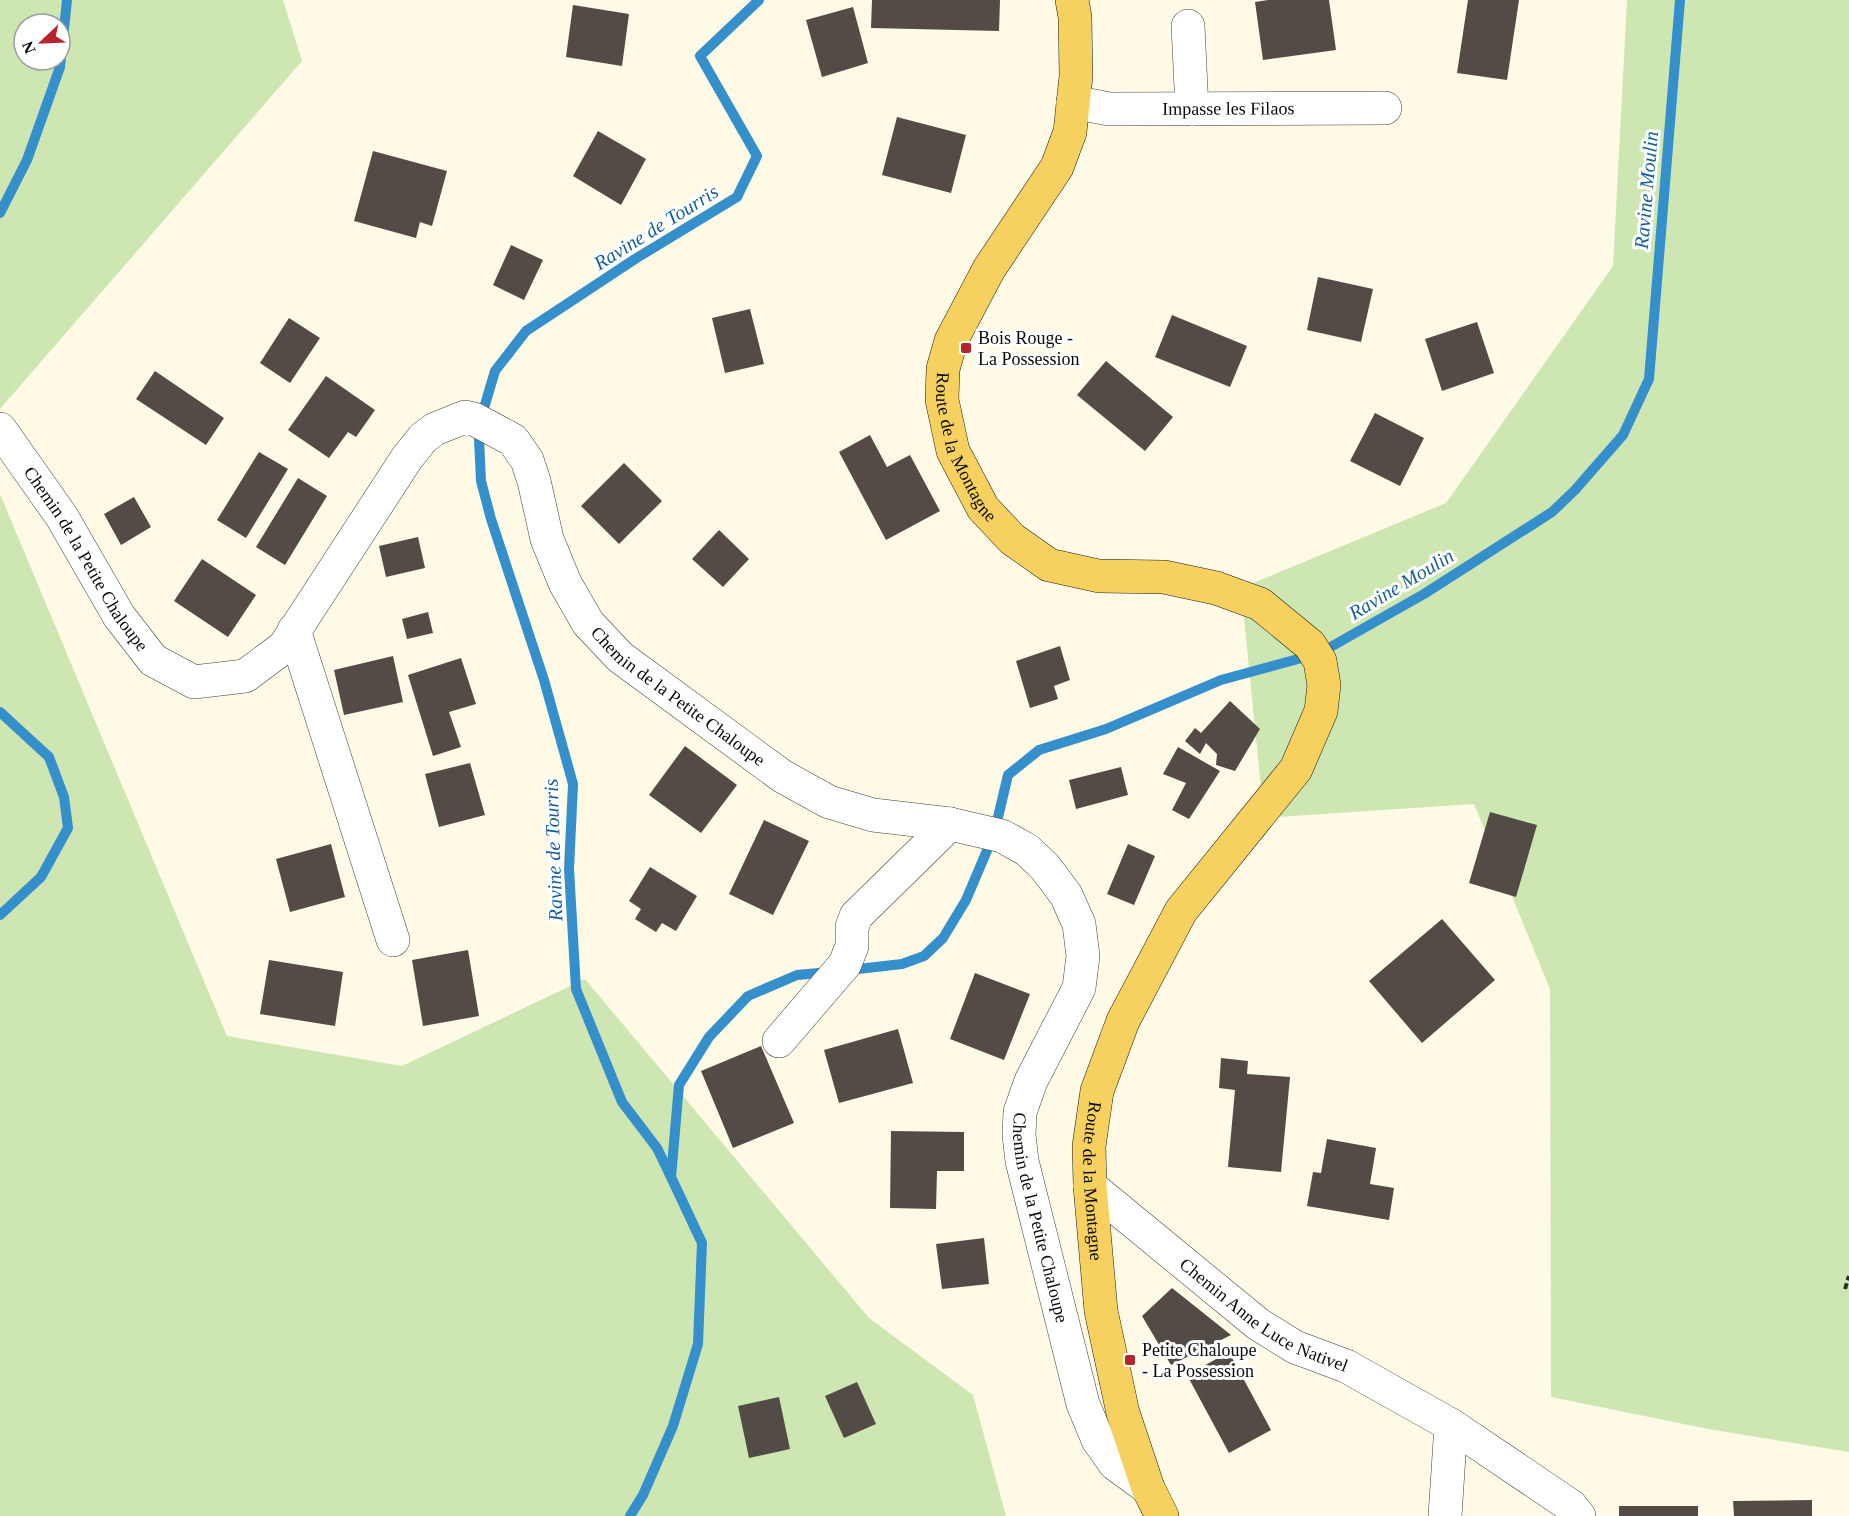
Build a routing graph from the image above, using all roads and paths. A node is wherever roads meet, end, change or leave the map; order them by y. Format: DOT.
graph roads {
  1 [pos="1072,0"];
  2 [pos="1188,26"];
  3 [pos="1073,102"];
  4 [pos="1385,108"];
  5 [pos="1192,109"];
  6 [pos="0,429"];
  7 [pos="294,630"];
  8 [pos="950,824"];
  9 [pos="393,940"];
  10 [pos="779,1041"];
  11 [pos="1090,1186"];
  12 [pos="1849,1276"];
  13 [pos="1845,1289"];
  14 [pos="1451,1425"];
  15 [pos="1155,1502"];
  16 [pos="1445,1516"];
  17 [pos="1579,1516"];
  1 -- 3 [label="main road, Route de la Montagne"];
  2 -- 5 [label="street"];
  3 -- 5 [label="street, Impasse les Filaos"];
  3 -- 11 [label="main road, Route de la Montagne"];
  4 -- 5 [label="street, Impasse les Filaos"];
  6 -- 7 [label="street, Chemin de la Petite Chaloupe"];
  7 -- 8 [label="street, Chemin de la Petite Chaloupe"];
  7 -- 9 [label="street"];
  8 -- 10 [label="street"];
  8 -- 15 [label="street, Chemin de la Petite Chaloupe"];
  11 -- 14 [label="street, Chemin Anne Luce Nativel"];
  11 -- 15 [label="main road, Route de la Montagne"];
  12 -- 13 [label="path"];
  14 -- 16 [label="street"];
  14 -- 17 [label="street, Chemin Anne Luce Nativel"];
}
